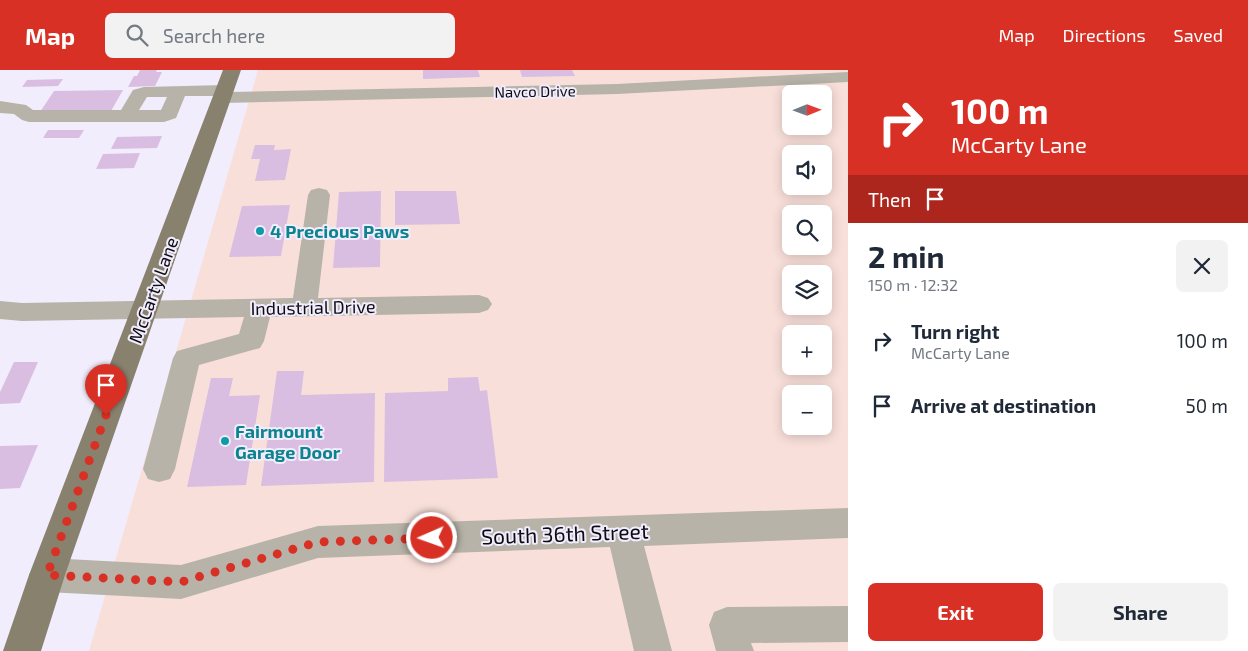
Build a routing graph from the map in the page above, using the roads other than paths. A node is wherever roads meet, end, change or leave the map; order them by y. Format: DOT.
graph roads {
  1 [pos="690,77"];
  2 [pos="848,77"];
  3 [pos="226,86"];
  4 [pos="0,107"];
  5 [pos="319,195"];
  6 [pos="479,304"];
  7 [pos="304,307"];
  8 [pos="259,308"];
  9 [pos="146,309"];
  10 [pos="0,310"];
  11 [pos="159,469"];
  12 [pos="848,523"];
  13 [pos="623,531"];
  14 [pos="47,575"];
  15 [pos="848,624"];
  16 [pos="22,651"];
  17 [pos="653,651"];
  18 [pos="735,651"];
  1 -- 2 [label="street, Navco Drive"];
  1 -- 3 [label="street, Navco Drive"];
  3 -- 4 [label="street, Navco Drive"];
  3 -- 9 [label="main road, McCarty Lane"];
  5 -- 7 [label="street"];
  6 -- 7 [label="street, Industrial Drive"];
  7 -- 8 [label="street, Industrial Drive"];
  8 -- 9 [label="street, Industrial Drive"];
  8 -- 11 [label="street"];
  9 -- 10 [label="street, Industrial Drive"];
  9 -- 14 [label="main road, McCarty Lane"];
  12 -- 13 [label="street, South 36th Street"];
  13 -- 14 [label="street, South 36th Street"];
  13 -- 17 [label="street"];
  14 -- 16 [label="main road, McCarty Lane"];
  15 -- 18 [label="street"];
}
